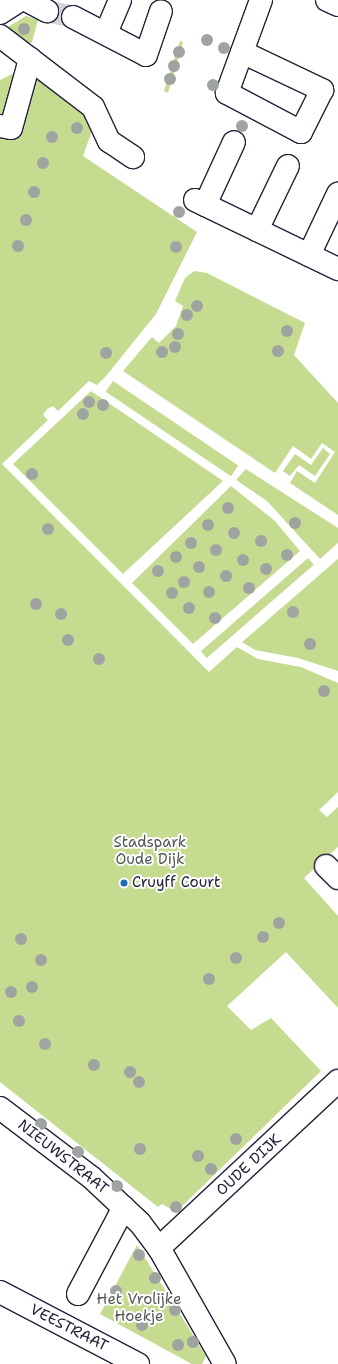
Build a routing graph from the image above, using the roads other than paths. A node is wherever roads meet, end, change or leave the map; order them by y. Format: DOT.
graph roads {
  1 [pos="20,0"];
  2 [pos="26,0"];
  3 [pos="120,0"];
  4 [pos="261,0"];
  5 [pos="327,0"];
  6 [pos="338,5"];
  7 [pos="47,11"];
  8 [pos="162,11"];
  9 [pos="0,13"];
  10 [pos="73,17"];
  11 [pos="106,33"];
  12 [pos="0,36"];
  13 [pos="242,52"];
  14 [pos="30,59"];
  15 [pos="0,126"];
  16 [pos="234,142"];
  17 [pos="133,157"];
  18 [pos="288,166"];
  19 [pos="338,194"];
  20 [pos="257,230"];
  21 [pos="309,255"];
  22 [pos="338,270"];
  23 [pos="338,1081"];
  24 [pos="0,1108"];
  25 [pos="124,1207"];
  26 [pos="159,1248"];
  27 [pos="0,1292"];
  28 [pos="78,1294"];
  29 [pos="138,1364"];
  30 [pos="225,1364"];
  1 -- 9 [label="street"];
  2 -- 7 [label="street"];
  3 -- 11 [label="street"];
  4 -- 13 [label="street"];
  5 -- 6 [label="street"];
  8 -- 11 [label="street"];
  10 -- 11 [label="street"];
  12 -- 14 [label="street"];
  14 -- 15 [label="street"];
  14 -- 17 [label="street"];
  16 -- 20 [label="street"];
  18 -- 20 [label="street"];
  19 -- 21 [label="street"];
  20 -- 21 [label="street"];
  21 -- 22 [label="street"];
  23 -- 26 [label="street, OUDE DIJK"];
  24 -- 25 [label="street, NIEUWSTRAAT"];
  25 -- 26 [label="street, NIEUWSTRAAT"];
  25 -- 28 [label="street"];
  26 -- 30 [label="street, NIEUWSTRAAT"];
  27 -- 29 [label="street, VEESTRAAT"];
}
